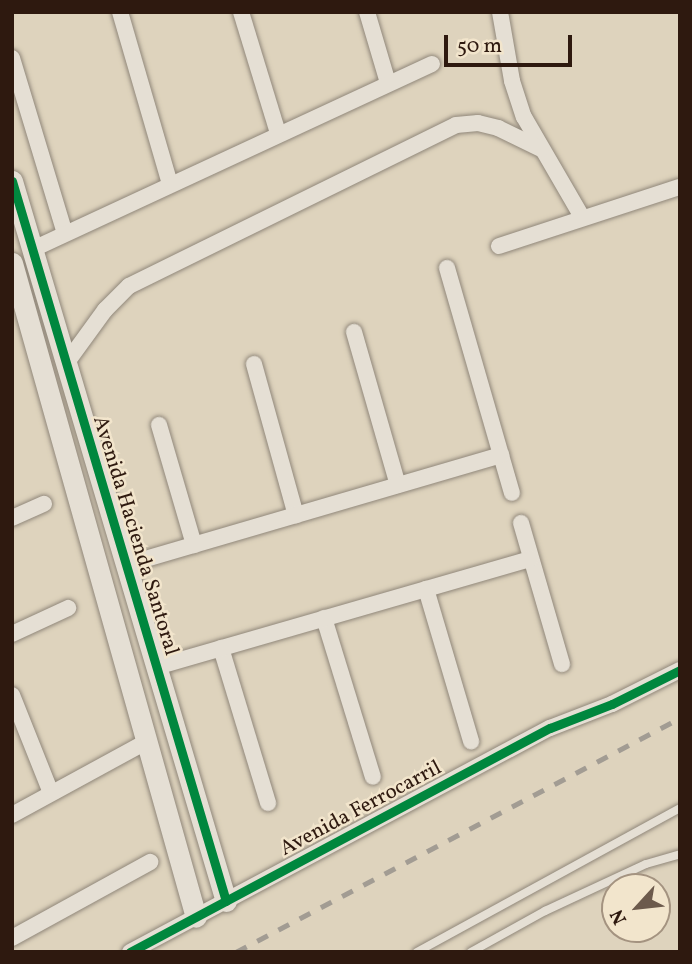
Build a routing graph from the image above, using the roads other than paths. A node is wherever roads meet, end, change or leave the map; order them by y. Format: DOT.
graph roads {
  1 [pos="120,12"];
  2 [pos="241,12"];
  3 [pos="367,12"];
  4 [pos="500,12"];
  5 [pos="12,58"];
  6 [pos="432,64"];
  7 [pos="388,83"];
  8 [pos="278,133"];
  9 [pos="541,149"];
  10 [pos="12,181"];
  11 [pos="170,184"];
  12 [pos="680,187"];
  13 [pos="582,217"];
  14 [pos="65,233"];
  15 [pos="499,246"];
  16 [pos="31,250"];
  17 [pos="12,263"];
  18 [pos="447,268"];
  19 [pos="354,332"];
  20 [pos="254,363"];
  21 [pos="65,365"];
  22 [pos="78,406"];
  23 [pos="54,414"];
  24 [pos="159,425"];
  25 [pos="501,454"];
  26 [pos="398,485"];
  27 [pos="512,493"];
  28 [pos="44,503"];
  29 [pos="296,514"];
  30 [pos="12,518"];
  31 [pos="521,523"];
  32 [pos="194,545"];
  33 [pos="531,559"];
  34 [pos="125,565"];
  35 [pos="426,589"];
  36 [pos="68,608"];
  37 [pos="140,614"];
  38 [pos="324,618"];
  39 [pos="113,622"];
  40 [pos="12,634"];
  41 [pos="221,648"];
  42 [pos="562,664"];
  43 [pos="156,667"];
  44 [pos="680,670"];
  45 [pos="12,695"];
  46 [pos="471,741"];
  47 [pos="146,742"];
  48 [pos="373,777"];
  49 [pos="51,793"];
  50 [pos="268,803"];
  51 [pos="680,808"];
  52 [pos="12,814"];
  53 [pos="201,818"];
  54 [pos="171,829"];
  55 [pos="680,854"];
  56 [pos="150,862"];
  57 [pos="226,901"];
  58 [pos="195,917"];
  59 [pos="12,938"];
  60 [pos="130,952"];
  61 [pos="416,952"];
  62 [pos="471,952"];
  1 -- 11 [label="street"];
  2 -- 8 [label="street"];
  3 -- 7 [label="street"];
  4 -- 9 [label="street"];
  5 -- 14 [label="street"];
  6 -- 7 [label="street"];
  7 -- 8 [label="street"];
  8 -- 11 [label="street"];
  9 -- 13 [label="street"];
  9 -- 21 [label="street"];
  10 -- 16 [label="street, Avenida Hacienda Santoral"];
  11 -- 14 [label="street"];
  12 -- 13 [label="street"];
  13 -- 15 [label="street"];
  14 -- 16 [label="street"];
  16 -- 21 [label="street, Avenida Hacienda Santoral"];
  17 -- 23 [label="street, Avenida Hacienda Santoral"];
  18 -- 25 [label="street"];
  19 -- 26 [label="street"];
  20 -- 29 [label="street"];
  21 -- 22 [label="street, Avenida Hacienda Santoral"];
  22 -- 23 [label="street"];
  22 -- 34 [label="street, Avenida Hacienda Santoral"];
  23 -- 39 [label="street, Avenida Hacienda Santoral"];
  24 -- 32 [label="street"];
  25 -- 26 [label="street"];
  25 -- 27 [label="street"];
  26 -- 29 [label="street"];
  28 -- 30 [label="street"];
  29 -- 32 [label="street"];
  31 -- 33 [label="street"];
  32 -- 34 [label="street"];
  33 -- 35 [label="street"];
  33 -- 42 [label="street"];
  34 -- 37 [label="street, Avenida Hacienda Santoral"];
  35 -- 38 [label="street"];
  35 -- 46 [label="street"];
  36 -- 40 [label="street"];
  37 -- 39 [label="street"];
  37 -- 43 [label="street, Avenida Hacienda Santoral"];
  38 -- 41 [label="street"];
  38 -- 48 [label="street"];
  39 -- 47 [label="street, Avenida Hacienda Santoral"];
  41 -- 43 [label="street"];
  41 -- 50 [label="street"];
  43 -- 53 [label="street, Avenida Hacienda Santoral"];
  44 -- 57 [label="street, Avenida Ferrocarril"];
  45 -- 49 [label="street"];
  47 -- 49 [label="street"];
  47 -- 54 [label="street, Avenida Hacienda Santoral"];
  49 -- 52 [label="street"];
  51 -- 61 [label="lane"];
  53 -- 54 [label="street"];
  53 -- 57 [label="street, Avenida Hacienda Santoral"];
  54 -- 58 [label="street, Avenida Hacienda Santoral"];
  55 -- 62 [label="lane"];
  56 -- 59 [label="street"];
  57 -- 58 [label="street, Avenida Ferrocarril"];
  58 -- 60 [label="street, Avenida Ferrocarril"];
}
